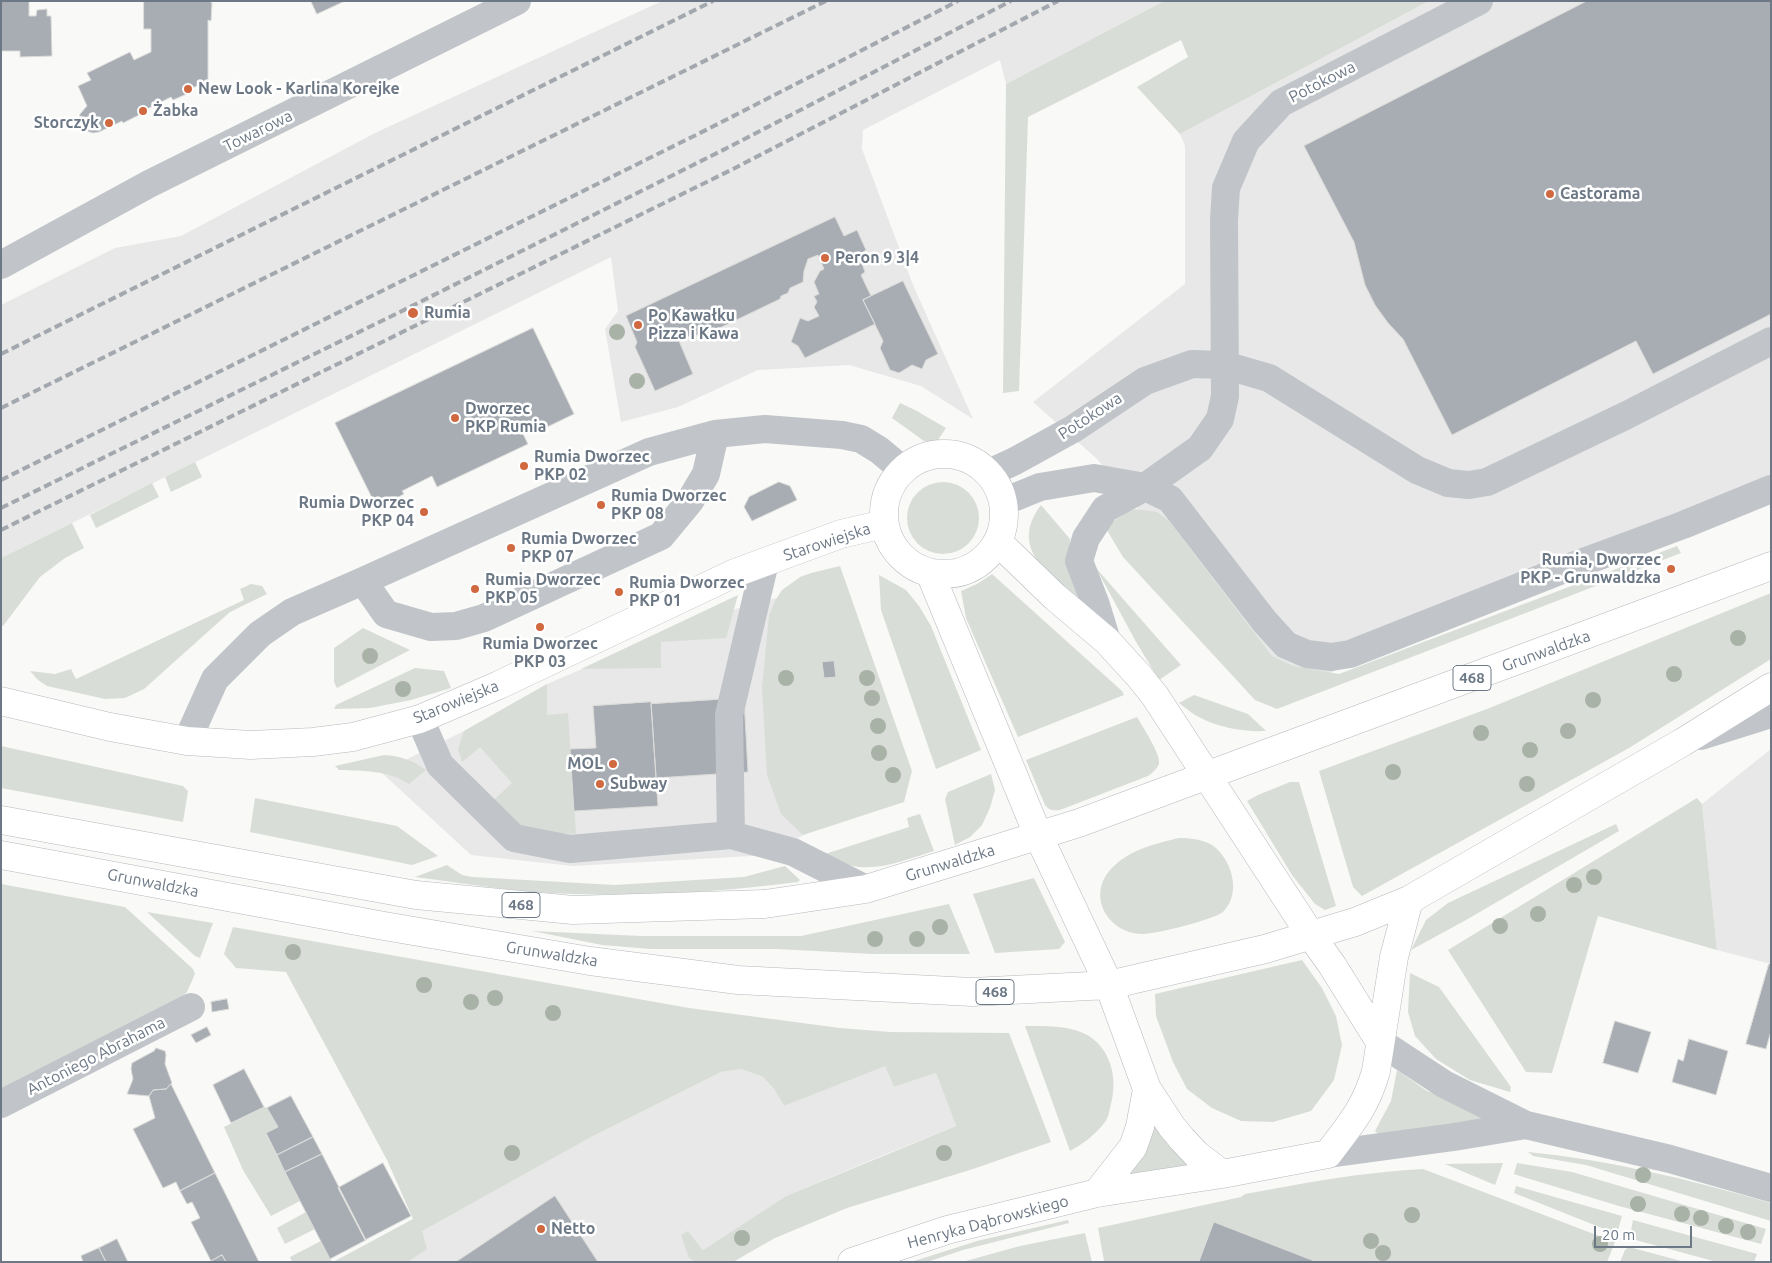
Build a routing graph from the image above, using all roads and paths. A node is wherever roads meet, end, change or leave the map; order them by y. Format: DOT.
graph roads {
  1 [pos="517,1"];
  2 [pos="1479,1"];
  3 [pos="1,264"];
  4 [pos="1771,341"];
  5 [pos="1224,365"];
  6 [pos="715,434"];
  7 [pos="903,470"];
  8 [pos="989,473"];
  9 [pos="1145,487"];
  10 [pos="1771,489"];
  11 [pos="1003,502"];
  12 [pos="884,524"];
  13 [pos="998,542"];
  14 [pos="765,562"];
  15 [pos="1771,566"];
  16 [pos="930,573"];
  17 [pos="363,581"];
  18 [pos="1107,641"];
  19 [pos="1771,687"];
  20 [pos="1,701"];
  21 [pos="1771,714"];
  22 [pos="420,718"];
  23 [pos="187,742"];
  24 [pos="1683,742"];
  25 [pos="1207,775"];
  26 [pos="1,820"];
  27 [pos="731,835"];
  28 [pos="1038,835"];
  29 [pos="1,855"];
  30 [pos="866,889"];
  31 [pos="1409,900"];
  32 [pos="1310,934"];
  33 [pos="1109,985"];
  34 [pos="191,1008"];
  35 [pos="1380,1042"];
  36 [pos="1147,1089"];
  37 [pos="1,1104"];
  38 [pos="1526,1125"];
  39 [pos="1328,1154"];
  40 [pos="1222,1174"];
  41 [pos="1771,1188"];
  42 [pos="1097,1193"];
  43 [pos="852,1262"];
  1 -- 3 [label="street, Towarowa"];
  2 -- 5 [label="street, Potokowa"];
  4 -- 5 [label="street"];
  5 -- 8 [label="street, Potokowa"];
  5 -- 9 [label="street, Potokowa"];
  6 -- 7 [label="street"];
  6 -- 17 [label="street"];
  6 -- 17 [label="street"];
  7 -- 8 [label="main road"];
  7 -- 12 [label="main road"];
  8 -- 11 [label="main road"];
  9 -- 10 [label="street"];
  9 -- 11 [label="street"];
  9 -- 18 [label="street, Potokowa"];
  11 -- 13 [label="main road"];
  12 -- 14 [label="main road, Starowiejska"];
  12 -- 16 [label="main road"];
  13 -- 16 [label="main road"];
  13 -- 18 [label="main road"];
  14 -- 22 [label="main road, Starowiejska"];
  14 -- 27 [label="street"];
  15 -- 25 [label="main road, Grunwaldzka / 468"];
  16 -- 28 [label="main road"];
  17 -- 23 [label="street"];
  18 -- 25 [label="main road"];
  19 -- 24 [label="main road, Grunwaldzka / 468"];
  20 -- 23 [label="main road, Starowiejska"];
  21 -- 24 [label="street"];
  22 -- 23 [label="main road, Starowiejska"];
  22 -- 27 [label="street"];
  24 -- 31 [label="main road, Grunwaldzka / 468"];
  25 -- 28 [label="main road, Grunwaldzka / 468"];
  25 -- 32 [label="main road"];
  26 -- 30 [label="main road, Grunwaldzka / 468"];
  27 -- 30 [label="street"];
  28 -- 30 [label="main road, Grunwaldzka / 468"];
  28 -- 33 [label="main road"];
  29 -- 33 [label="main road, Grunwaldzka / 468"];
  31 -- 32 [label="main road, Grunwaldzka / 468"];
  31 -- 35 [label="main road"];
  32 -- 33 [label="main road, Grunwaldzka / 468"];
  32 -- 35 [label="main road"];
  33 -- 36 [label="main road"];
  34 -- 37 [label="street, Antoniego Abrahama"];
  35 -- 38 [label="street"];
  35 -- 39 [label="main road"];
  36 -- 40 [label="main road"];
  36 -- 42 [label="main road"];
  38 -- 39 [label="street"];
  38 -- 41 [label="street"];
  39 -- 40 [label="main road, Henryka Dąbrowskiego"];
  40 -- 42 [label="main road, Henryka Dąbrowskiego"];
  42 -- 43 [label="main road, Henryka Dąbrowskiego"];
}
